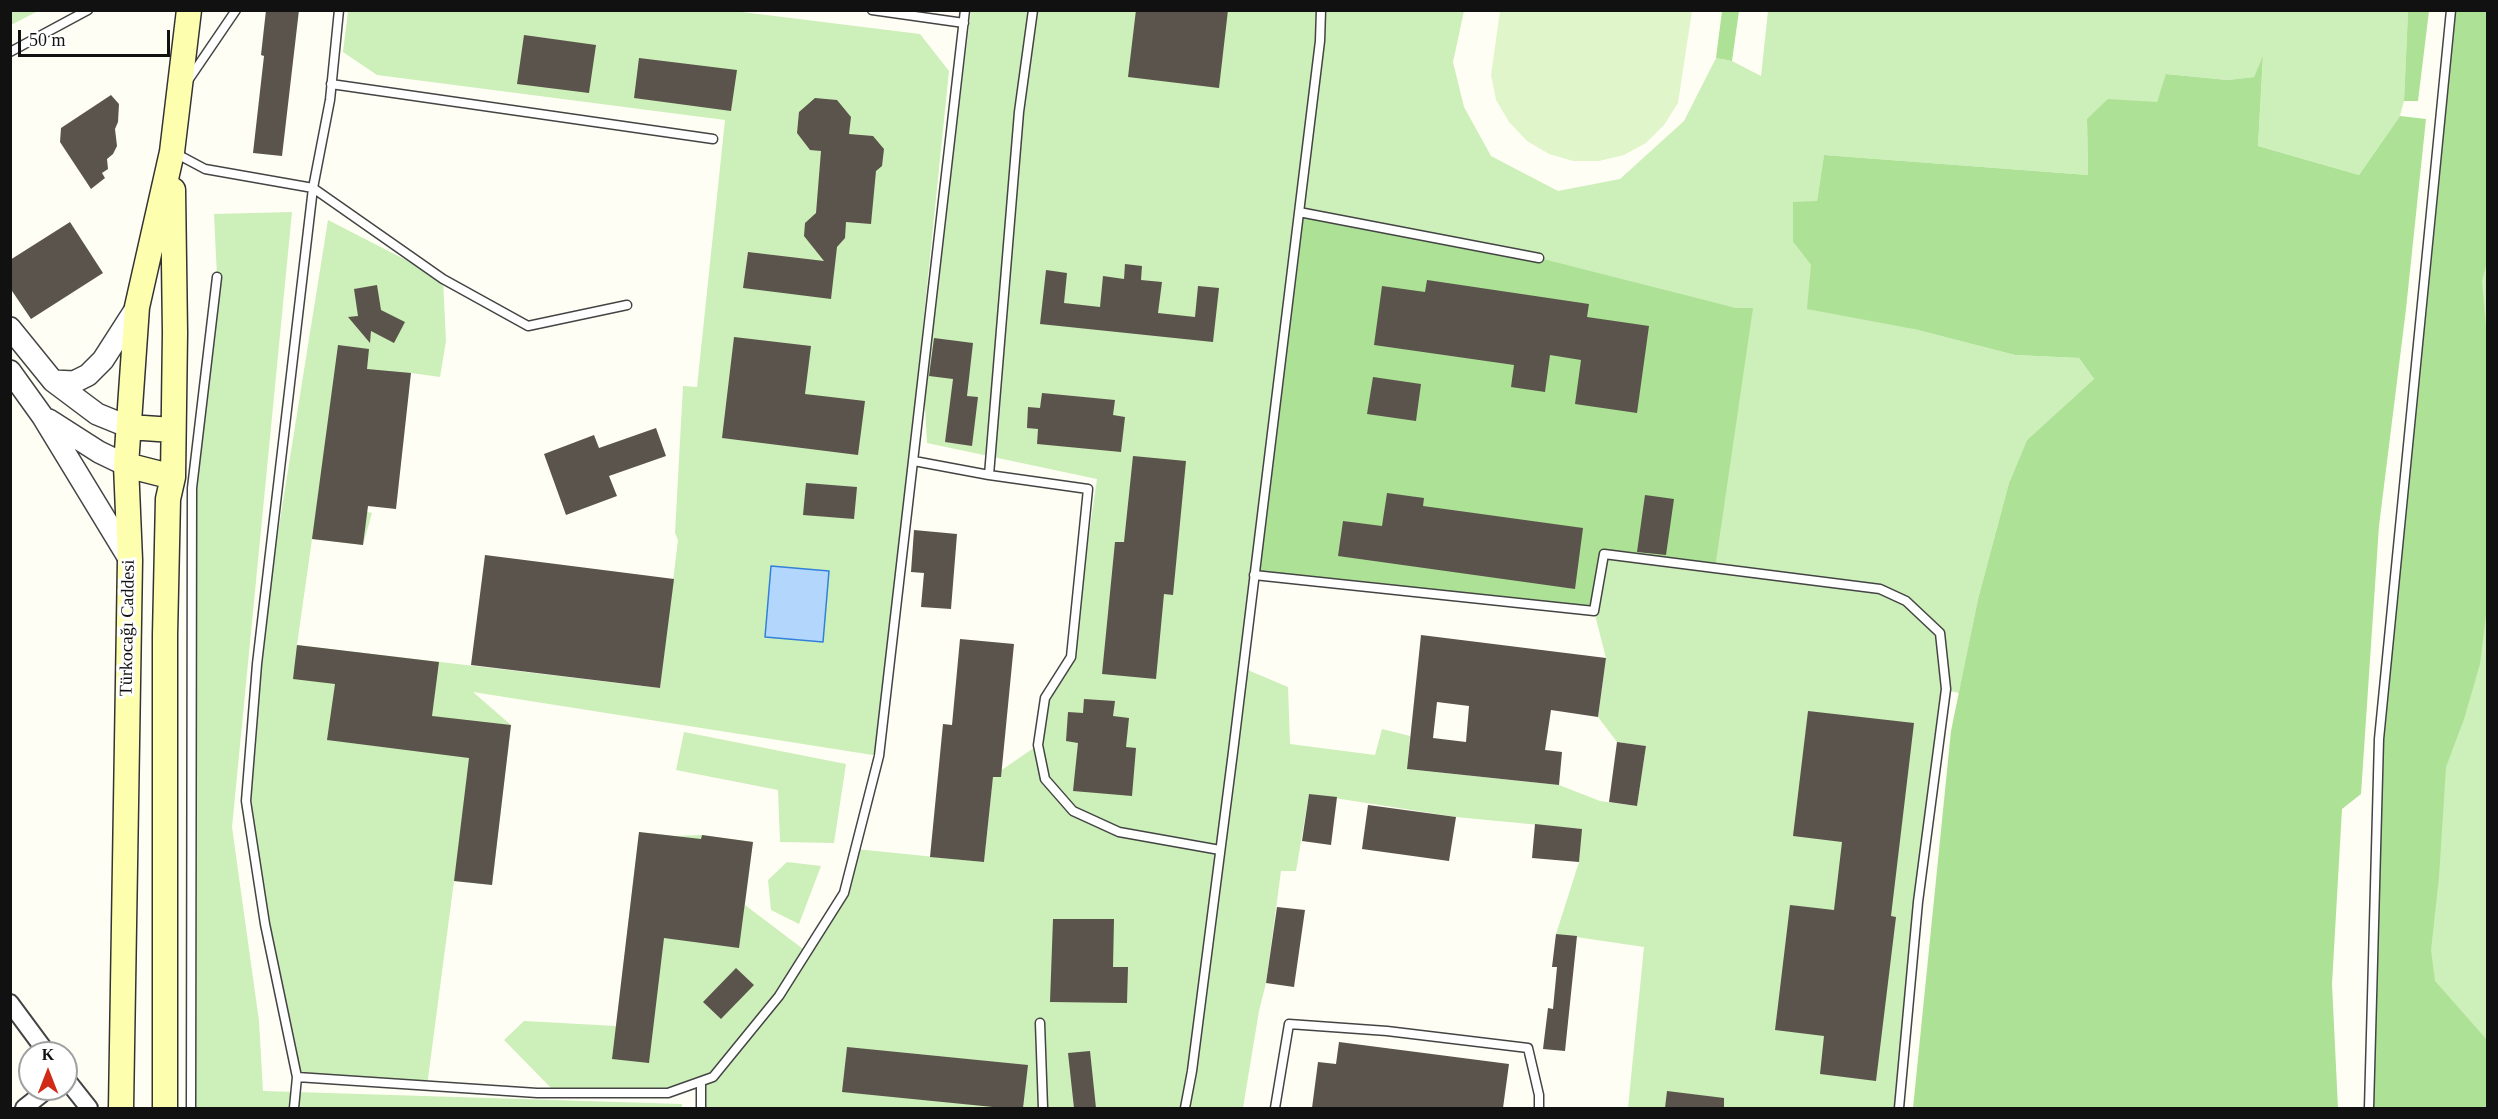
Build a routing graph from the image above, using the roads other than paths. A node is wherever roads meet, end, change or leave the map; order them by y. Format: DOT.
graph roads {
  1 [pos="88,10"];
  2 [pos="189,10"];
  3 [pos="236,10"];
  4 [pos="339,10"];
  5 [pos="872,10"];
  6 [pos="965,10"];
  7 [pos="1033,10"];
  8 [pos="1321,10"];
  9 [pos="2451,10"];
  10 [pos="963,22"];
  11 [pos="10,52"];
  12 [pos="331,84"];
  13 [pos="179,94"];
  14 [pos="713,140"];
  15 [pos="172,152"];
  16 [pos="313,188"];
  17 [pos="1299,212"];
  18 [pos="1539,258"];
  19 [pos="217,277"];
  20 [pos="627,305"];
  21 [pos="137,307"];
  22 [pos="10,328"];
  23 [pos="10,371"];
  24 [pos="53,381"];
  25 [pos="43,417"];
  26 [pos="129,427"];
  27 [pos="173,430"];
  28 [pos="914,461"];
  29 [pos="126,465"];
  30 [pos="989,475"];
  31 [pos="173,477"];
  32 [pos="130,560"];
  33 [pos="1254,575"];
  34 [pos="1220,850"];
  35 [pos="10,1003"];
  36 [pos="1040,1023"];
  37 [pos="38,1041"];
  38 [pos="297,1077"];
  39 [pos="701,1082"];
  40 [pos="78,1094"];
  41 [pos="89,1108"];
  42 [pos="121,1108"];
  43 [pos="165,1108"];
  44 [pos="191,1108"];
  45 [pos="294,1108"];
  46 [pos="701,1108"];
  47 [pos="1044,1108"];
  48 [pos="1185,1108"];
  49 [pos="1275,1108"];
  50 [pos="1539,1108"];
  51 [pos="1899,1108"];
  52 [pos="2369,1108"];
  1 -- 11 [label="lane"];
  2 -- 13 [label="main road, Türkocağı Caddesi"];
  3 -- 13 [label="lane"];
  4 -- 12 [label="lane"];
  5 -- 10 [label="lane"];
  6 -- 10 [label="lane"];
  7 -- 30 [label="lane"];
  8 -- 17 [label="lane"];
  9 -- 52 [label="lane"];
  10 -- 28 [label="lane"];
  12 -- 14 [label="lane"];
  12 -- 16 [label="lane"];
  13 -- 15 [label="main road, Türkocağı Caddesi"];
  15 -- 16 [label="lane"];
  15 -- 21 [label="main road, Türkocağı Caddesi"];
  15 -- 27 [label="main road, Türkocağı Caddesi"];
  16 -- 20 [label="lane"];
  16 -- 38 [label="lane"];
  17 -- 18 [label="lane"];
  17 -- 33 [label="lane"];
  19 -- 44 [label="lane"];
  21 -- 24 [label="street"];
  21 -- 26 [label="main road, Türkocağı Caddesi"];
  22 -- 24 [label="street"];
  23 -- 25 [label="street"];
  24 -- 26 [label="street"];
  25 -- 29 [label="street"];
  25 -- 32 [label="street"];
  26 -- 27 [label="main road"];
  26 -- 29 [label="main road, Türkocağı Caddesi"];
  27 -- 31 [label="main road, Türkocağı Caddesi"];
  28 -- 30 [label="lane"];
  28 -- 39 [label="lane"];
  29 -- 31 [label="main road"];
  29 -- 32 [label="main road, Türkocağı Caddesi"];
  30 -- 34 [label="lane"];
  31 -- 43 [label="main road, Türkocağı Caddesi"];
  32 -- 42 [label="main road, Türkocağı Caddesi"];
  33 -- 34 [label="lane"];
  33 -- 51 [label="lane"];
  34 -- 48 [label="lane"];
  35 -- 37 [label="street"];
  36 -- 47 [label="lane"];
  38 -- 39 [label="lane"];
  38 -- 45 [label="lane"];
  39 -- 46 [label="lane"];
  40 -- 41 [label="street"];
  49 -- 50 [label="lane"];
}
